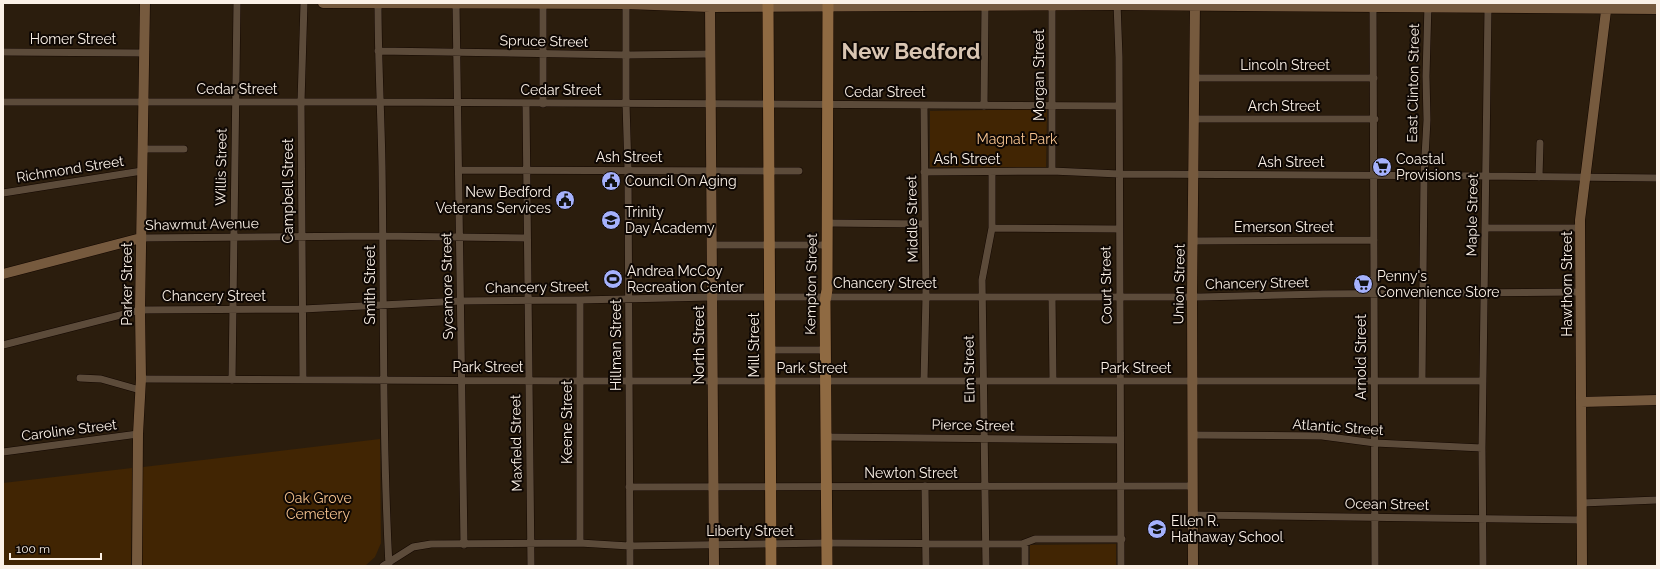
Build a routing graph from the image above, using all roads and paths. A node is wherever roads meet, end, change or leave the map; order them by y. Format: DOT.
graph roads {
  1 [pos="145,3"];
  2 [pos="237,3"];
  3 [pos="304,3"];
  4 [pos="323,3"];
  5 [pos="378,3"];
  6 [pos="456,3"];
  7 [pos="543,4"];
  8 [pos="626,4"];
  9 [pos="768,4"];
  10 [pos="985,4"];
  11 [pos="1052,4"];
  12 [pos="1117,4"];
  13 [pos="1195,4"];
  14 [pos="710,5"];
  15 [pos="828,5"];
  16 [pos="1373,5"];
  17 [pos="1428,5"];
  18 [pos="1484,6"];
  19 [pos="1606,6"];
  20 [pos="1657,9"];
  21 [pos="378,51"];
  22 [pos="3,52"];
  23 [pos="457,52"];
  24 [pos="143,53"];
  25 [pos="543,53"];
  26 [pos="710,54"];
  27 [pos="627,55"];
  28 [pos="1195,78"];
  29 [pos="1374,78"];
  30 [pos="3,102"];
  31 [pos="142,102"];
  32 [pos="236,102"];
  33 [pos="301,102"];
  34 [pos="379,102"];
  35 [pos="457,103"];
  36 [pos="526,104"];
  37 [pos="543,104"];
  38 [pos="626,104"];
  39 [pos="711,104"];
  40 [pos="768,105"];
  41 [pos="828,105"];
  42 [pos="924,105"];
  43 [pos="984,106"];
  44 [pos="1052,106"];
  45 [pos="1119,106"];
  46 [pos="1194,119"];
  47 [pos="1374,119"];
  48 [pos="1540,143"];
  49 [pos="142,149"];
  50 [pos="184,149"];
  51 [pos="459,170"];
  52 [pos="527,170"];
  53 [pos="628,170"];
  54 [pos="711,170"];
  55 [pos="142,171"];
  56 [pos="768,171"];
  57 [pos="799,171"];
  58 [pos="924,172"];
  59 [pos="992,172"];
  60 [pos="1052,172"];
  61 [pos="1119,174"];
  62 [pos="1194,174"];
  63 [pos="1374,175"];
  64 [pos="1424,175"];
  65 [pos="1486,176"];
  66 [pos="1538,177"];
  67 [pos="1585,177"];
  68 [pos="1657,178"];
  69 [pos="3,193"];
  70 [pos="827,223"];
  71 [pos="925,224"];
  72 [pos="992,228"];
  73 [pos="1485,228"];
  74 [pos="1580,228"];
  75 [pos="1119,229"];
  76 [pos="301,236"];
  77 [pos="382,236"];
  78 [pos="233,237"];
  79 [pos="141,238"];
  80 [pos="459,238"];
  81 [pos="527,238"];
  82 [pos="1193,240"];
  83 [pos="1374,240"];
  84 [pos="712,245"];
  85 [pos="769,245"];
  86 [pos="827,245"];
  87 [pos="3,274"];
  88 [pos="1484,292"];
  89 [pos="1580,292"];
  90 [pos="1422,293"];
  91 [pos="1374,294"];
  92 [pos="769,296"];
  93 [pos="826,296"];
  94 [pos="926,296"];
  95 [pos="712,297"];
  96 [pos="982,297"];
  97 [pos="1052,297"];
  98 [pos="1119,297"];
  99 [pos="1192,297"];
  100 [pos="628,298"];
  101 [pos="529,300"];
  102 [pos="580,300"];
  103 [pos="461,301"];
  104 [pos="383,305"];
  105 [pos="233,309"];
  106 [pos="303,309"];
  107 [pos="140,310"];
  108 [pos="3,345"];
  109 [pos="770,350"];
  110 [pos="825,350"];
  111 [pos="80,378"];
  112 [pos="141,379"];
  113 [pos="303,379"];
  114 [pos="232,380"];
  115 [pos="384,380"];
  116 [pos="462,380"];
  117 [pos="529,380"];
  118 [pos="825,380"];
  119 [pos="1374,380"];
  120 [pos="1422,380"];
  121 [pos="580,381"];
  122 [pos="629,381"];
  123 [pos="713,381"];
  124 [pos="770,381"];
  125 [pos="924,381"];
  126 [pos="984,381"];
  127 [pos="1052,381"];
  128 [pos="1120,381"];
  129 [pos="1192,381"];
  130 [pos="1483,381"];
  131 [pos="140,390"];
  132 [pos="1657,400"];
  133 [pos="1581,402"];
  134 [pos="138,434"];
  135 [pos="1192,435"];
  136 [pos="826,437"];
  137 [pos="984,438"];
  138 [pos="1120,440"];
  139 [pos="1375,443"];
  140 [pos="1482,448"];
  141 [pos="3,452"];
  142 [pos="714,486"];
  143 [pos="771,486"];
  144 [pos="826,486"];
  145 [pos="925,486"];
  146 [pos="985,486"];
  147 [pos="1121,486"];
  148 [pos="1193,486"];
  149 [pos="629,487"];
  150 [pos="1657,500"];
  151 [pos="1582,503"];
  152 [pos="1193,515"];
  153 [pos="1375,517"];
  154 [pos="1483,518"];
  155 [pos="1582,520"];
  156 [pos="1122,539"];
  157 [pos="771,543"];
  158 [pos="827,543"];
  159 [pos="580,544"];
  160 [pos="714,544"];
  161 [pos="925,544"];
  162 [pos="986,544"];
  163 [pos="1025,544"];
  164 [pos="464,545"];
  165 [pos="530,545"];
  166 [pos="629,546"];
  167 [pos="386,565"];
  168 [pos="137,566"];
  169 [pos="531,566"];
  170 [pos="630,566"];
  171 [pos="714,566"];
  172 [pos="771,566"];
  173 [pos="827,566"];
  174 [pos="926,566"];
  175 [pos="986,566"];
  176 [pos="1025,566"];
  177 [pos="1121,566"];
  178 [pos="1193,566"];
  179 [pos="1375,566"];
  180 [pos="1483,566"];
  181 [pos="1582,566"];
  1 -- 24 [label="main road, Parker Street"];
  2 -- 32 [label="street, Willis Street"];
  3 -- 33 [label="street, Campbell Street"];
  4 -- 5 [label="main road"];
  5 -- 6 [label="main road"];
  5 -- 21 [label="street, Smith Street"];
  6 -- 7 [label="main road"];
  6 -- 23 [label="street, Sycamore Street"];
  7 -- 8 [label="main road"];
  7 -- 25 [label="street"];
  8 -- 14 [label="main road"];
  8 -- 27 [label="street, Hillman Street"];
  9 -- 14 [label="main road"];
  9 -- 15 [label="main road"];
  9 -- 40 [label="main road, Mill Street"];
  10 -- 11 [label="main road"];
  10 -- 15 [label="main road"];
  10 -- 43 [label="street"];
  11 -- 12 [label="main road"];
  11 -- 44 [label="street, Morgan Street"];
  12 -- 13 [label="main road"];
  12 -- 45 [label="street, Court Street"];
  13 -- 16 [label="main road"];
  13 -- 28 [label="main road, Union Street"];
  14 -- 26 [label="main road, North Street"];
  15 -- 41 [label="main road, Kempton Street"];
  16 -- 17 [label="main road"];
  16 -- 29 [label="street, Arnold Street"];
  17 -- 18 [label="main road"];
  17 -- 64 [label="street, East Clinton Street"];
  18 -- 19 [label="main road"];
  18 -- 65 [label="street, Maple Street"];
  19 -- 20 [label="main road"];
  19 -- 67 [label="main road, Hawthorn Street"];
  21 -- 23 [label="street, Spruce Street"];
  21 -- 34 [label="street, Smith Street"];
  22 -- 24 [label="street, Homer Street"];
  23 -- 25 [label="street, Spruce Street"];
  23 -- 35 [label="street, Sycamore Street"];
  24 -- 31 [label="main road, Parker Street"];
  25 -- 27 [label="street, Spruce Street"];
  25 -- 37 [label="street"];
  26 -- 27 [label="street, Spruce Street"];
  26 -- 39 [label="main road, North Street"];
  27 -- 38 [label="street, Hillman Street"];
  28 -- 29 [label="street, Lincoln Street"];
  28 -- 46 [label="main road, Union Street"];
  29 -- 47 [label="street, Arnold Street"];
  30 -- 31 [label="street, Cedar Street"];
  31 -- 32 [label="street, Cedar Street"];
  31 -- 49 [label="main road, Parker Street"];
  32 -- 33 [label="street, Cedar Street"];
  32 -- 78 [label="street, Willis Street"];
  33 -- 34 [label="street, Cedar Street"];
  33 -- 76 [label="street, Campbell Street"];
  34 -- 35 [label="street, Cedar Street"];
  34 -- 77 [label="street, Smith Street"];
  35 -- 36 [label="street, Cedar Street"];
  35 -- 51 [label="street, Sycamore Street"];
  36 -- 37 [label="street, Cedar Street"];
  36 -- 52 [label="street, Maxfield Street"];
  37 -- 38 [label="street, Cedar Street"];
  38 -- 39 [label="street, Cedar Street"];
  38 -- 53 [label="street, Hillman Street"];
  39 -- 40 [label="street, Cedar Street"];
  39 -- 54 [label="main road, North Street"];
  40 -- 41 [label="street, Cedar Street"];
  40 -- 56 [label="main road, Mill Street"];
  41 -- 42 [label="street, Cedar Street"];
  41 -- 70 [label="main road, Kempton Street"];
  42 -- 43 [label="street, Cedar Street"];
  42 -- 58 [label="street, Middle Street"];
  43 -- 44 [label="street, Cedar Street"];
  44 -- 45 [label="street, Cedar Street"];
  44 -- 60 [label="street, Morgan Street"];
  45 -- 61 [label="street, Court Street"];
  46 -- 47 [label="street, Arch Street"];
  46 -- 62 [label="main road, Union Street"];
  47 -- 63 [label="street, Arnold Street"];
  48 -- 66 [label="street"];
  49 -- 50 [label="street"];
  49 -- 55 [label="main road, Parker Street"];
  51 -- 52 [label="street, Ash Street"];
  51 -- 80 [label="street, Sycamore Street"];
  52 -- 53 [label="street, Ash Street"];
  52 -- 81 [label="street, Maxfield Street"];
  53 -- 54 [label="street, Ash Street"];
  53 -- 100 [label="street, Hillman Street"];
  54 -- 56 [label="street, Ash Street"];
  54 -- 84 [label="main road, North Street"];
  55 -- 69 [label="street, Richmond Street"];
  55 -- 79 [label="main road, Parker Street"];
  56 -- 57 [label="street, Ash Street"];
  56 -- 85 [label="main road, Mill Street"];
  58 -- 59 [label="street, Ash Street"];
  58 -- 71 [label="street, Middle Street"];
  59 -- 60 [label="street, Ash Street"];
  59 -- 72 [label="street, Elm Street"];
  60 -- 61 [label="street, Ash Street"];
  61 -- 62 [label="street, Ash Street"];
  61 -- 75 [label="street, Court Street"];
  62 -- 63 [label="street, Ash Street"];
  62 -- 82 [label="main road, Union Street"];
  63 -- 64 [label="street, Ash Street"];
  63 -- 83 [label="street, Arnold Street"];
  64 -- 65 [label="street, Ash Street"];
  64 -- 90 [label="street, East Clinton Street"];
  65 -- 66 [label="street, Ash Street"];
  65 -- 73 [label="street, Maple Street"];
  66 -- 67 [label="street, Ash Street"];
  67 -- 68 [label="street, Ash Street"];
  67 -- 74 [label="main road, Hawthorn Street"];
  70 -- 71 [label="street"];
  70 -- 86 [label="main road, Kempton Street"];
  71 -- 94 [label="street, Middle Street"];
  72 -- 75 [label="street"];
  72 -- 96 [label="street, Elm Street"];
  73 -- 74 [label="street"];
  73 -- 88 [label="street, Maple Street"];
  74 -- 89 [label="main road, Hawthorn Street"];
  75 -- 98 [label="street, Court Street"];
  76 -- 77 [label="street, Shawmut Avenue"];
  76 -- 78 [label="street, Shawmut Avenue"];
  76 -- 106 [label="street, Campbell Street"];
  77 -- 80 [label="street"];
  77 -- 104 [label="street, Smith Street"];
  78 -- 79 [label="street, Shawmut Avenue"];
  78 -- 105 [label="street, Willis Street"];
  79 -- 87 [label="main road, Shawmut Avenue"];
  79 -- 107 [label="main road, Parker Street"];
  80 -- 81 [label="street"];
  80 -- 103 [label="street, Sycamore Street"];
  81 -- 101 [label="street, Maxfield Street"];
  82 -- 83 [label="street, Emerson Street"];
  82 -- 99 [label="main road, Union Street"];
  83 -- 91 [label="street, Arnold Street"];
  84 -- 85 [label="street"];
  84 -- 95 [label="main road, North Street"];
  85 -- 86 [label="street"];
  85 -- 92 [label="main road, Mill Street"];
  86 -- 93 [label="main road, Kempton Street"];
  88 -- 89 [label="street, Chancery Street"];
  88 -- 90 [label="street, Chancery Street"];
  88 -- 130 [label="street, Maple Street"];
  89 -- 133 [label="main road, Hawthorn Street"];
  90 -- 91 [label="street, Chancery Street"];
  90 -- 120 [label="street, East Clinton Street"];
  91 -- 99 [label="street, Chancery Street"];
  91 -- 119 [label="street, Arnold Street"];
  92 -- 93 [label="street, Chancery Street"];
  92 -- 95 [label="street, Chancery Street"];
  92 -- 109 [label="main road, Mill Street"];
  93 -- 94 [label="street, Chancery Street"];
  93 -- 110 [label="main road, Kempton Street"];
  94 -- 96 [label="street, Chancery Street"];
  94 -- 125 [label="street, Middle Street"];
  95 -- 100 [label="street, Chancery Street"];
  95 -- 123 [label="main road, North Street"];
  96 -- 97 [label="street, Chancery Street"];
  96 -- 126 [label="street, Elm Street"];
  97 -- 98 [label="street, Chancery Street"];
  97 -- 127 [label="street"];
  98 -- 99 [label="street, Chancery Street"];
  98 -- 128 [label="street, Court Street"];
  99 -- 129 [label="main road, Union Street"];
  100 -- 102 [label="street, Chancery Street"];
  100 -- 122 [label="street, Hillman Street"];
  101 -- 102 [label="street, Chancery Street"];
  101 -- 103 [label="street, Chancery Street"];
  101 -- 117 [label="street, Maxfield Street"];
  102 -- 121 [label="street, Keene Street"];
  103 -- 104 [label="street, Chancery Street"];
  103 -- 116 [label="street, Sycamore Street"];
  104 -- 106 [label="street, Chancery Street"];
  104 -- 115 [label="street, Smith Street"];
  105 -- 106 [label="street, Chancery Street"];
  105 -- 107 [label="street, Chancery Street"];
  105 -- 114 [label="street, Willis Street"];
  106 -- 113 [label="street, Campbell Street"];
  107 -- 108 [label="street, Chancery Street"];
  107 -- 112 [label="main road, Parker Street"];
  109 -- 110 [label="street"];
  109 -- 124 [label="main road, Mill Street"];
  110 -- 118 [label="main road, Kempton Street"];
  111 -- 131 [label="street"];
  112 -- 114 [label="street, Park Street"];
  112 -- 131 [label="main road, Parker Street"];
  113 -- 114 [label="street, Park Street"];
  113 -- 115 [label="street, Park Street"];
  115 -- 116 [label="street, Park Street"];
  115 -- 167 [label="street, Smith Street"];
  116 -- 117 [label="street, Park Street"];
  116 -- 164 [label="street, Sycamore Street"];
  117 -- 121 [label="street, Park Street"];
  117 -- 165 [label="street, Maxfield Street"];
  118 -- 124 [label="street, Park Street"];
  118 -- 125 [label="street, Park Street"];
  118 -- 136 [label="main road, Kempton Street"];
  119 -- 120 [label="street, Park Street"];
  119 -- 129 [label="street, Park Street"];
  119 -- 139 [label="street, Arnold Street"];
  120 -- 130 [label="street, Park Street"];
  121 -- 122 [label="street, Park Street"];
  121 -- 159 [label="street, Keene Street"];
  122 -- 123 [label="street, Park Street"];
  122 -- 149 [label="street, Hillman Street"];
  123 -- 124 [label="street, Park Street"];
  123 -- 142 [label="main road, North Street"];
  124 -- 143 [label="main road, Mill Street"];
  125 -- 126 [label="street, Park Street"];
  126 -- 127 [label="street, Park Street"];
  126 -- 137 [label="street, Elm Street"];
  127 -- 128 [label="street, Park Street"];
  128 -- 129 [label="street, Park Street"];
  128 -- 138 [label="street, Court Street"];
  129 -- 135 [label="main road, Union Street"];
  130 -- 140 [label="street, Maple Street"];
  131 -- 134 [label="main road, Parker Street"];
  132 -- 133 [label="main road"];
  133 -- 151 [label="main road, Hawthorn Street"];
  134 -- 141 [label="street, Caroline Street"];
  134 -- 168 [label="main road, Parker Street"];
  135 -- 139 [label="street, Atlantic Street"];
  135 -- 148 [label="main road, Union Street"];
  136 -- 137 [label="street, Pierce Street"];
  136 -- 144 [label="main road, Kempton Street"];
  137 -- 138 [label="street, Pierce Street"];
  137 -- 146 [label="street, Elm Street"];
  138 -- 147 [label="street, Court Street"];
  139 -- 140 [label="street, Atlantic Street"];
  139 -- 153 [label="street, Arnold Street"];
  140 -- 154 [label="street, Maple Street"];
  142 -- 143 [label="street, Newton Street"];
  142 -- 149 [label="street, Newton Street"];
  142 -- 160 [label="main road, North Street"];
  143 -- 144 [label="street, Newton Street"];
  143 -- 157 [label="main road, Mill Street"];
  144 -- 145 [label="street, Newton Street"];
  144 -- 158 [label="main road, Kempton Street"];
  145 -- 146 [label="street, Newton Street"];
  145 -- 161 [label="street"];
  146 -- 147 [label="street, Newton Street"];
  146 -- 162 [label="street, Elm Street"];
  147 -- 148 [label="street, Newton Street"];
  147 -- 156 [label="street, Court Street"];
  148 -- 152 [label="main road, Union Street"];
  149 -- 166 [label="street, Hillman Street"];
  150 -- 151 [label="street"];
  151 -- 155 [label="main road, Hawthorn Street"];
  152 -- 153 [label="street, Ocean Street"];
  152 -- 178 [label="main road, Union Street"];
  153 -- 154 [label="street, Ocean Street"];
  153 -- 179 [label="street, Arnold Street"];
  154 -- 155 [label="street, Ocean Street"];
  154 -- 180 [label="street, Maple Street"];
  155 -- 181 [label="main road, Hawthorn Street"];
  156 -- 163 [label="street, Liberty Street"];
  156 -- 177 [label="street, Court Street"];
  157 -- 158 [label="street, Liberty Street"];
  157 -- 160 [label="street, Liberty Street"];
  157 -- 172 [label="main road, Mill Street"];
  158 -- 161 [label="street, Liberty Street"];
  158 -- 173 [label="main road, Kempton Street"];
  159 -- 165 [label="street, Liberty Street"];
  159 -- 166 [label="street, Liberty Street"];
  160 -- 166 [label="street, Liberty Street"];
  160 -- 171 [label="main road, North Street"];
  161 -- 162 [label="street, Liberty Street"];
  161 -- 174 [label="street"];
  162 -- 163 [label="street, Liberty Street"];
  162 -- 175 [label="street, Elm Street"];
  163 -- 176 [label="street"];
  164 -- 165 [label="street, Liberty Street"];
  164 -- 167 [label="street, Liberty Street"];
  165 -- 169 [label="street, Maxfield Street"];
  166 -- 170 [label="street, Hillman Street"];
}
